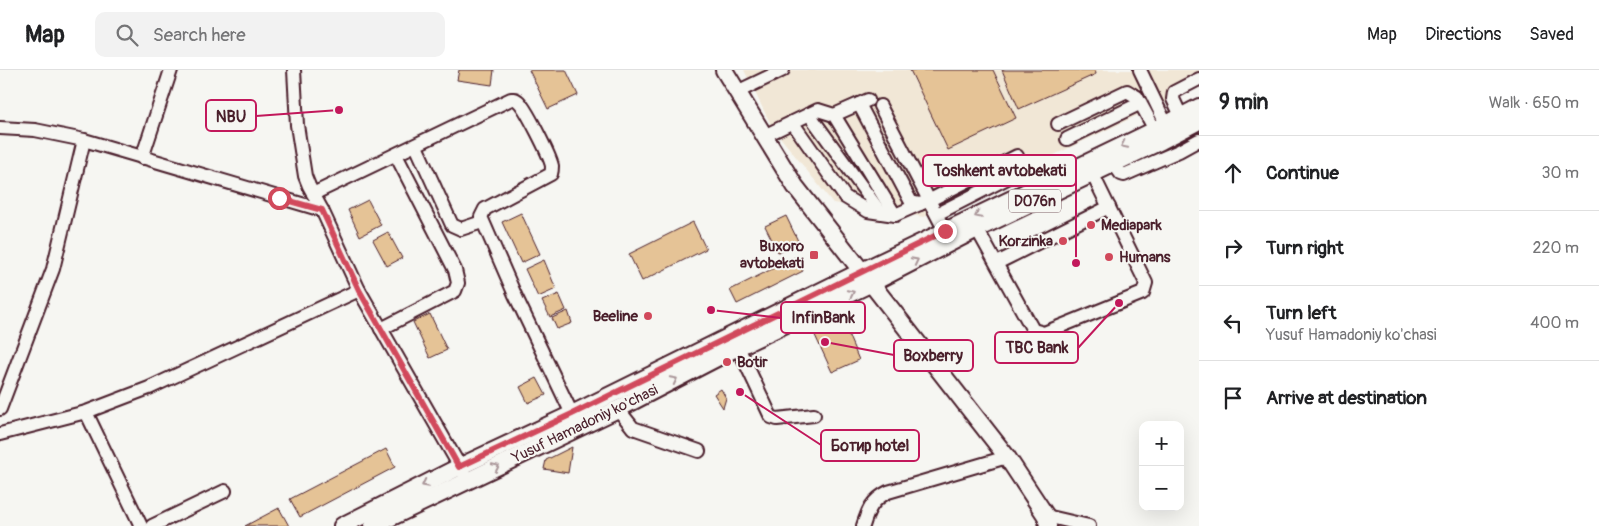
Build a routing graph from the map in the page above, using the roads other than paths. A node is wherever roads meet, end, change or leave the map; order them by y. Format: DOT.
graph roads {
  1 [pos="171,70"];
  2 [pos="294,70"];
  3 [pos="783,70"];
  4 [pos="1140,70"];
  5 [pos="729,72"];
  6 [pos="1199,79"];
  7 [pos="736,92"];
  8 [pos="1141,103"];
  9 [pos="880,106"];
  10 [pos="1199,107"];
  11 [pos="809,114"];
  12 [pos="834,115"];
  13 [pos="1189,121"];
  14 [pos="792,122"];
  15 [pos="1058,124"];
  16 [pos="0,128"];
  17 [pos="1164,130"];
  18 [pos="764,136"];
  19 [pos="1067,139"];
  20 [pos="84,140"];
  21 [pos="1197,145"];
  22 [pos="416,146"];
  23 [pos="1179,151"];
  24 [pos="396,155"];
  25 [pos="1017,156"];
  26 [pos="142,158"];
  27 [pos="1114,164"];
  28 [pos="1024,169"];
  29 [pos="1092,173"];
  30 [pos="313,194"];
  31 [pos="925,202"];
  32 [pos="1109,207"];
  33 [pos="322,210"];
  34 [pos="880,212"];
  35 [pos="937,214"];
  36 [pos="895,215"];
  37 [pos="482,222"];
  38 [pos="977,229"];
  39 [pos="945,231"];
  40 [pos="997,263"];
  41 [pos="867,277"];
  42 [pos="359,290"];
  43 [pos="381,329"];
  44 [pos="738,347"];
  45 [pos="0,409"];
  46 [pos="618,409"];
  47 [pos="86,412"];
  48 [pos="572,414"];
  49 [pos="814,415"];
  50 [pos="0,434"];
  51 [pos="699,451"];
  52 [pos="1007,457"];
  53 [pos="463,474"];
  54 [pos="225,491"];
  55 [pos="399,519"];
  56 [pos="1047,521"];
  57 [pos="141,526"];
  58 [pos="152,526"];
  59 [pos="342,526"];
  60 [pos="373,526"];
  61 [pos="863,526"];
  62 [pos="1089,526"];
  1 -- 26 [label="street"];
  2 -- 30 [label="street"];
  3 -- 7 [label="street"];
  4 -- 17 [label="street"];
  5 -- 7 [label="main road"];
  6 -- 13 [label="street"];
  7 -- 18 [label="main road"];
  8 -- 15 [label="street"];
  8 -- 17 [label="street"];
  8 -- 19 [label="street"];
  9 -- 31 [label="street"];
  10 -- 13 [label="main road, Yusuf Hamadoniy ko'chasi / D076n"];
  11 -- 12 [label="street"];
  11 -- 14 [label="street"];
  11 -- 34 [label="street"];
  12 -- 31 [label="street"];
  12 -- 36 [label="street"];
  13 -- 17 [label="main road, Yusuf Hamadoniy ko'chasi / D076n"];
  13 -- 21 [label="street"];
  14 -- 18 [label="street"];
  14 -- 34 [label="street"];
  16 -- 20 [label="street"];
  17 -- 23 [label="street"];
  17 -- 27 [label="main road, Yusuf Hamadoniy ko'chasi / D076n"];
  17 -- 39 [label="main road, Yusuf Hamadoniy ko'chasi / D076n, one-way"];
  18 -- 41 [label="main road"];
  20 -- 26 [label="street"];
  20 -- 45 [label="street"];
  21 -- 23 [label="street"];
  22 -- 24 [label="street"];
  22 -- 37 [label="street"];
  22 -- 37 [label="street"];
  23 -- 27 [label="street"];
  24 -- 30 [label="street"];
  24 -- 43 [label="street"];
  25 -- 31 [label="street"];
  26 -- 33 [label="street"];
  27 -- 29 [label="main road, Yusuf Hamadoniy ko'chasi / D076n"];
  28 -- 35 [label="street"];
  29 -- 32 [label="street"];
  29 -- 38 [label="main road, Yusuf Hamadoniy ko'chasi / D076n"];
  30 -- 33 [label="street"];
  31 -- 35 [label="street"];
  31 -- 36 [label="street"];
  32 -- 40 [label="street"];
  32 -- 40 [label="street"];
  33 -- 42 [label="street"];
  34 -- 36 [label="street"];
  35 -- 39 [label="street"];
  37 -- 48 [label="street"];
  38 -- 40 [label="street"];
  41 -- 38 [label="main road, Yusuf Hamadoniy ko'chasi / D076n, one-way"];
  39 -- 41 [label="main road, Yusuf Hamadoniy ko'chasi / D076n"];
  44 -- 41 [label="main road, Yusuf Hamadoniy ko'chasi / D076n, one-way"];
  41 -- 48 [label="main road, Yusuf Hamadoniy ko'chasi / D076n"];
  41 -- 52 [label="main road"];
  42 -- 43 [label="street"];
  42 -- 47 [label="street"];
  43 -- 53 [label="street"];
  46 -- 44 [label="main road, Yusuf Hamadoniy ko'chasi / D076n, one-way"];
  44 -- 49 [label="street"];
  46 -- 51 [label="street"];
  53 -- 46 [label="main road, Yusuf Hamadoniy ko'chasi / D076n, one-way"];
  47 -- 50 [label="street"];
  47 -- 57 [label="street"];
  48 -- 53 [label="main road, Yusuf Hamadoniy ko'chasi / D076n"];
  52 -- 56 [label="main road"];
  52 -- 61 [label="street"];
  53 -- 55 [label="main road, Yusuf Hamadoniy ko'chasi / D076n"];
  53 -- 59 [label="main road, Yusuf Hamadoniy ko'chasi / D076n, one-way"];
  54 -- 58 [label="street"];
  55 -- 60 [label="main road, Yusuf Hamadoniy ko'chasi / D076n"];
  56 -- 62 [label="street"];
}
